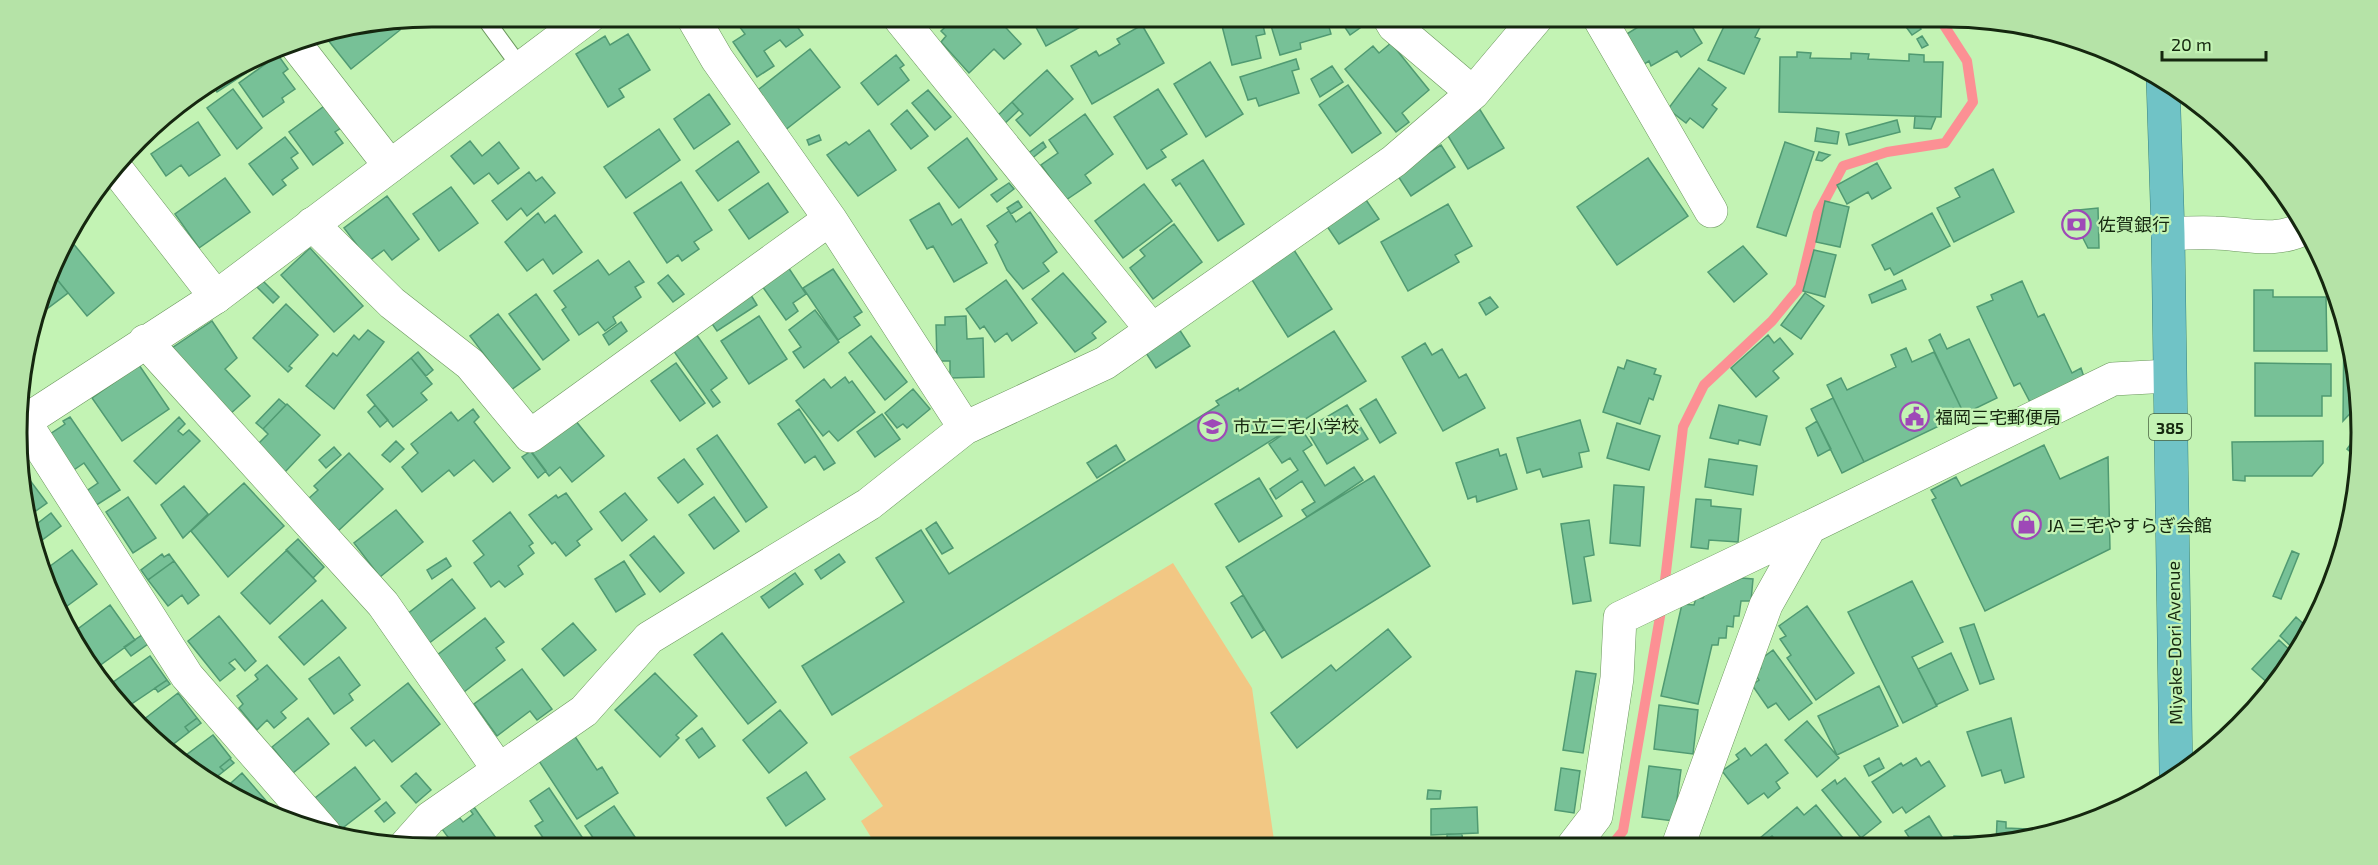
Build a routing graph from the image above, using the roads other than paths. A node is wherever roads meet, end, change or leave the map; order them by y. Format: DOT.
graph roads {
  1 [pos="491,27"];
  2 [pos="576,27"];
  3 [pos="698,27"];
  4 [pos="907,27"];
  5 [pos="1395,27"];
  6 [pos="1529,27"];
  7 [pos="1604,27"];
  8 [pos="300,50"];
  9 [pos="522,68"];
  10 [pos="2163,90"];
  11 [pos="1473,93"];
  12 [pos="390,166"];
  13 [pos="120,174"];
  14 [pos="1711,211"];
  15 [pos="830,219"];
  16 [pos="312,224"];
  17 [pos="2298,232"];
  18 [pos="2168,234"];
  19 [pos="216,297"];
  20 [pos="1152,330"];
  21 [pos="146,341"];
  22 [pos="2169,376"];
  23 [pos="27,419"];
  24 [pos="27,428"];
  25 [pos="965,428"];
  26 [pos="1810,527"];
  27 [pos="2176,766"];
  28 [pos="499,770"];
  29 [pos="312,819"];
  30 [pos="413,837"];
  31 [pos="1579,838"];
  32 [pos="1681,838"];
  1 -- 9 [label="lane"];
  2 -- 9 [label="street"];
  3 -- 15 [label="street"];
  4 -- 20 [label="street"];
  5 -- 11 [label="street"];
  6 -- 11 [label="street"];
  7 -- 14 [label="street"];
  8 -- 12 [label="street"];
  9 -- 12 [label="street"];
  10 -- 18 [label="highway, Miyake-Dori Avenue / 385"];
  11 -- 20 [label="street"];
  12 -- 16 [label="street"];
  13 -- 19 [label="street"];
  15 -- 16 [label="street"];
  15 -- 25 [label="street"];
  16 -- 19 [label="street"];
  17 -- 18 [label="street"];
  18 -- 22 [label="highway, Miyake-Dori Avenue / 385"];
  19 -- 21 [label="street"];
  20 -- 25 [label="street"];
  21 -- 23 [label="street"];
  21 -- 28 [label="street"];
  22 -- 26 [label="street"];
  22 -- 27 [label="highway, Miyake-Dori Avenue / 385"];
  24 -- 29 [label="street"];
  25 -- 28 [label="street"];
  26 -- 31 [label="street"];
  26 -- 32 [label="street"];
  28 -- 30 [label="street"];
}
